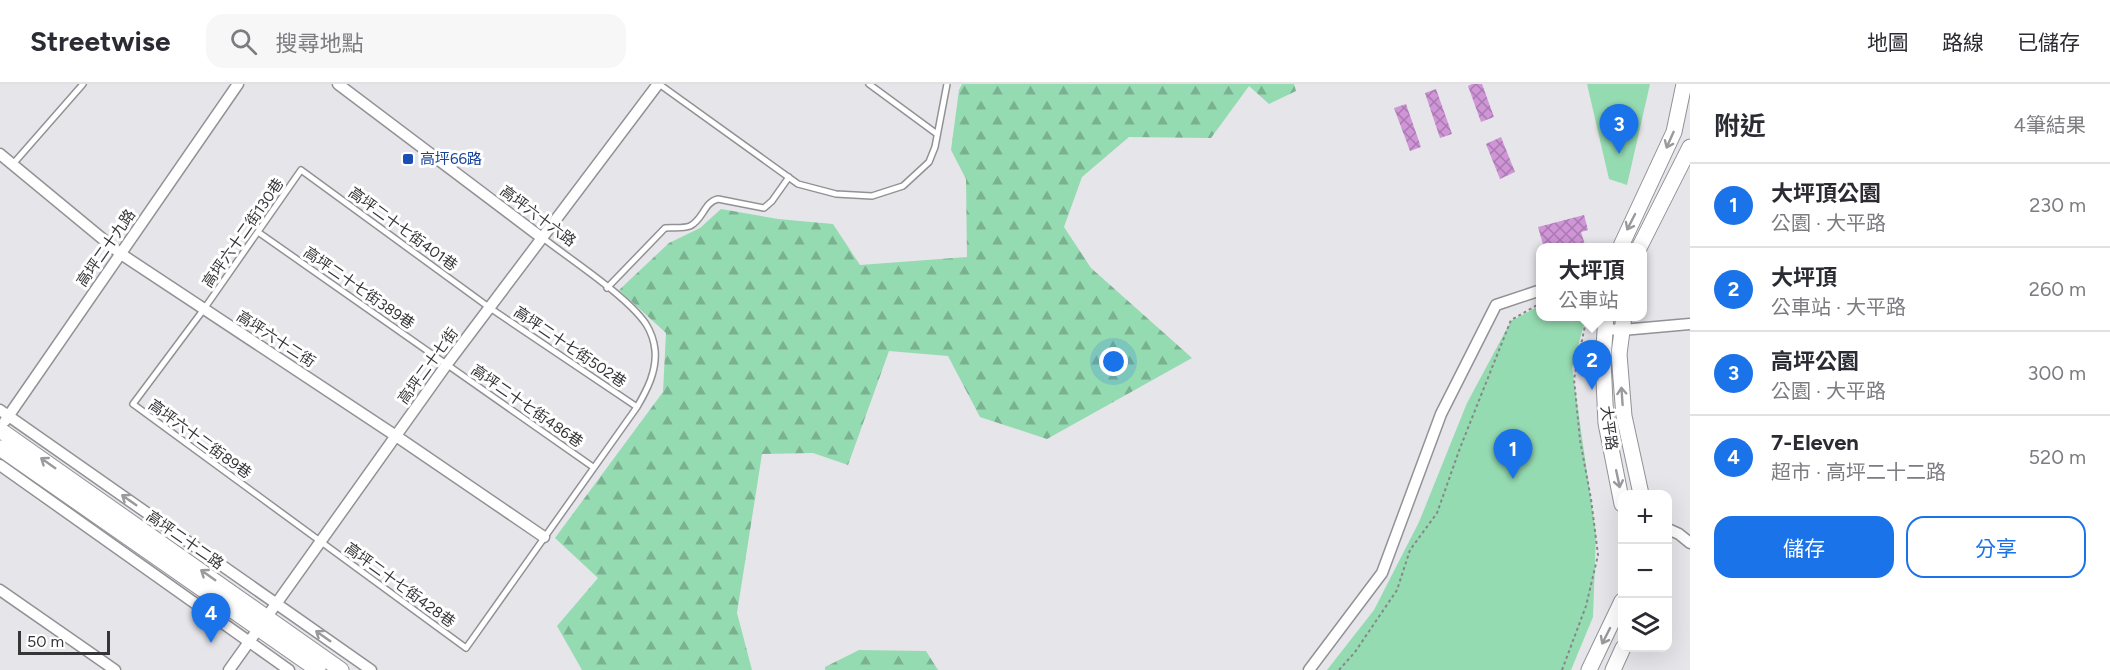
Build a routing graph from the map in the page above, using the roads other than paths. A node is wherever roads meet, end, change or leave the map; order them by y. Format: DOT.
graph roads {
  1 [pos="83,84"];
  2 [pos="238,84"];
  3 [pos="338,84"];
  4 [pos="659,84"];
  5 [pos="869,84"];
  6 [pos="947,84"];
  7 [pos="1684,84"];
  8 [pos="937,134"];
  9 [pos="1690,147"];
  10 [pos="0,154"];
  11 [pos="13,164"];
  12 [pos="301,170"];
  13 [pos="789,177"];
  14 [pos="258,232"];
  15 [pos="542,238"];
  16 [pos="1622,243"];
  17 [pos="1642,243"];
  18 [pos="121,254"];
  19 [pos="608,288"];
  20 [pos="1536,292"];
  21 [pos="490,308"];
  22 [pos="204,309"];
  23 [pos="1606,323"];
  24 [pos="1623,323"];
  25 [pos="1690,324"];
  26 [pos="447,364"];
  27 [pos="637,407"];
  28 [pos="4,413"];
  29 [pos="0,429"];
  30 [pos="396,436"];
  31 [pos="0,448"];
  32 [pos="0,465"];
  33 [pos="593,467"];
  34 [pos="1620,490"];
  35 [pos="1640,490"];
  36 [pos="1672,531"];
  37 [pos="544,537"];
  38 [pos="320,542"];
  39 [pos="1690,543"];
  40 [pos="0,590"];
  41 [pos="1618,612"];
  42 [pos="263,622"];
  43 [pos="466,648"];
  44 [pos="1621,652"];
  45 [pos="115,670"];
  46 [pos="230,670"];
  47 [pos="289,670"];
  48 [pos="318,670"];
  49 [pos="341,670"];
  50 [pos="371,670"];
  51 [pos="1309,670"];
  52 [pos="1589,670"];
  53 [pos="1613,670"];
  1 -- 11 [label="lane"];
  2 -- 18 [label="street, 高坪二十九路"];
  3 -- 15 [label="street, 高坪六十六路"];
  4 -- 13 [label="lane"];
  4 -- 15 [label="street, 高坪二十七街"];
  5 -- 8 [label="lane"];
  6 -- 8 [label="lane"];
  7 -- 16 [label="street, one-way"];
  8 -- 13 [label="lane"];
  9 -- 17 [label="street"];
  10 -- 11 [label="street, 高坪六十二街"];
  11 -- 18 [label="street, 高坪六十二街"];
  12 -- 14 [label="lane, 高坪六十二街130巷"];
  12 -- 21 [label="lane, 高坪二十七街401巷"];
  13 -- 19 [label="lane"];
  14 -- 22 [label="lane, 高坪六十二街130巷"];
  14 -- 26 [label="lane, 高坪二十七街389巷"];
  15 -- 19 [label="lane, 高坪六十六路"];
  15 -- 21 [label="street, 高坪二十七街"];
  18 -- 22 [label="street, 高坪六十二街"];
  18 -- 28 [label="street, 高坪二十九路"];
  19 -- 27 [label="lane, 高坪六十六路"];
  20 -- 51 [label="street"];
  21 -- 26 [label="street, 高坪二十七街"];
  21 -- 27 [label="lane, 高坪二十七街502巷"];
  22 -- 30 [label="street, 高坪六十二街"];
  22 -- 38 [label="lane, 高坪六十二街89巷"];
  23 -- 24 [label="street"];
  23 -- 34 [label="street, 大平路, one-way"];
  24 -- 25 [label="street"];
  35 -- 24 [label="street, 大平路, one-way"];
  26 -- 30 [label="street, 高坪二十七街"];
  26 -- 33 [label="lane, 高坪二十七街486巷"];
  27 -- 33 [label="lane, 高坪六十六路"];
  28 -- 29 [label="street, 高坪二十九路"];
  42 -- 28 [label="street, 高坪二十二路, one-way"];
  42 -- 29 [label="street, 高坪二十二路, one-way"];
  30 -- 37 [label="street, 高坪六十二街"];
  30 -- 38 [label="street, 高坪二十七街"];
  31 -- 42 [label="street, 高坪二十二路"];
  32 -- 42 [label="street, 高坪二十二路"];
  33 -- 37 [label="lane, 高坪六十六路"];
  36 -- 39 [label="street"];
  37 -- 43 [label="lane, 高坪六十六路"];
  38 -- 42 [label="street, 高坪二十七街"];
  38 -- 43 [label="lane, 高坪二十七街428巷"];
  40 -- 45 [label="street"];
  41 -- 52 [label="street, one-way"];
  42 -- 46 [label="street, 高坪二十七街"];
  42 -- 47 [label="street, 高坪二十二路"];
  42 -- 48 [label="street, 高坪二十二路"];
  42 -- 49 [label="street, 高坪二十二路"];
  50 -- 42 [label="street, 高坪二十二路, one-way"];
  44 -- 53 [label="street"];
}
